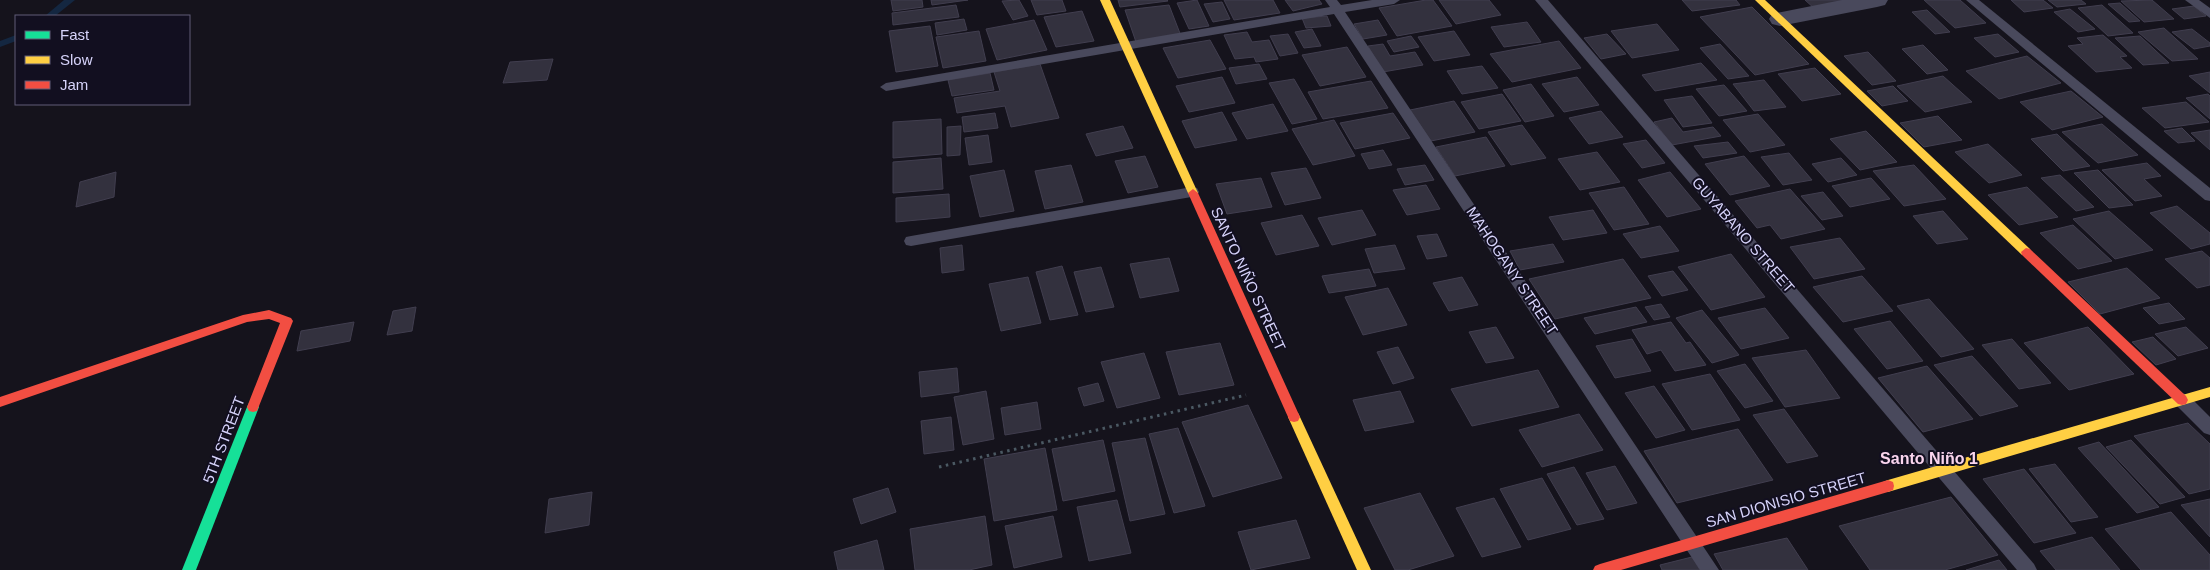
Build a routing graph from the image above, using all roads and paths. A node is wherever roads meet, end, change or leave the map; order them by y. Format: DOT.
graph roads {
  1 [pos="1105,0"];
  2 [pos="1394,0"];
  3 [pos="1541,0"];
  4 [pos="1760,0"];
  5 [pos="1876,0"];
  6 [pos="1972,0"];
  7 [pos="2191,0"];
  8 [pos="1335,5"];
  9 [pos="2210,14"];
  10 [pos="1780,19"];
  11 [pos="1126,47"];
  12 [pos="886,87"];
  13 [pos="1192,192"];
  14 [pos="2210,196"];
  15 [pos="911,242"];
  16 [pos="1281,387"];
  17 [pos="2210,392"];
  18 [pos="2182,400"];
  19 [pos="3,405"];
  20 [pos="2210,428"];
  21 [pos="939,467"];
  22 [pos="1944,470"];
  23 [pos="1693,543"];
  24 [pos="189,570"];
  25 [pos="1364,570"];
  26 [pos="1600,570"];
  27 [pos="1710,570"];
  28 [pos="2028,570"];
  1 -- 11 [label="street, SANTO NIÑO STREET"];
  2 -- 8 [label="lane"];
  3 -- 22 [label="lane, GUYABANO STREET"];
  4 -- 10 [label="street"];
  5 -- 10 [label="street"];
  6 -- 14 [label="lane"];
  7 -- 9 [label="lane"];
  8 -- 11 [label="lane"];
  8 -- 23 [label="lane, MAHOGANY STREET"];
  10 -- 18 [label="street"];
  11 -- 12 [label="lane"];
  11 -- 13 [label="street, SANTO NIÑO STREET"];
  13 -- 15 [label="lane"];
  13 -- 16 [label="street, SANTO NIÑO STREET"];
  16 -- 21 [label="path"];
  16 -- 25 [label="street, SANTO NIÑO STREET"];
  17 -- 18 [label="street, SAN DIONISIO STREET"];
  18 -- 20 [label="lane"];
  18 -- 22 [label="street, SAN DIONISIO STREET"];
  19 -- 24 [label="street, 5TH STREET"];
  22 -- 23 [label="street, SAN DIONISIO STREET"];
  22 -- 28 [label="lane, GUYABANO STREET"];
  23 -- 26 [label="street, SAN DIONISIO STREET"];
  23 -- 27 [label="lane, MAHOGANY STREET"];
}
